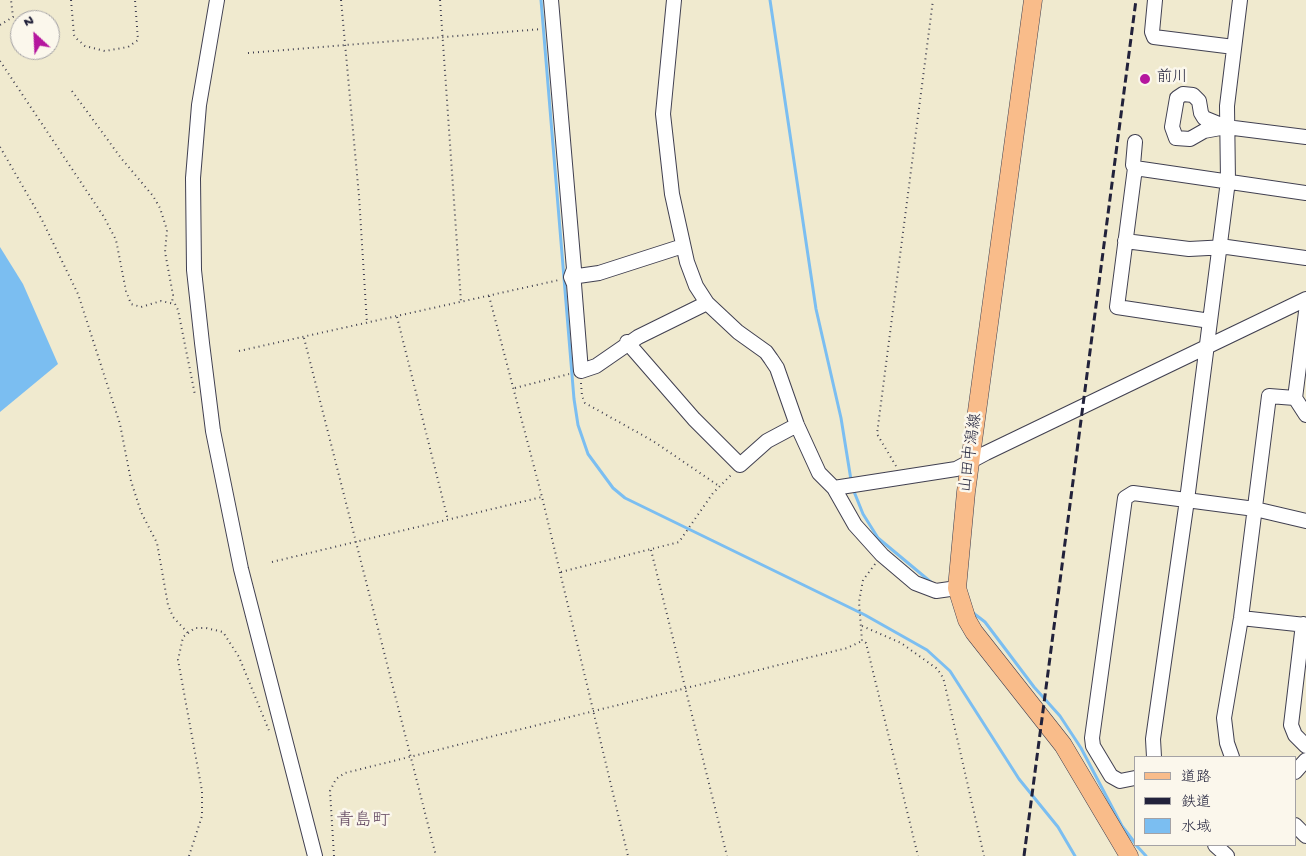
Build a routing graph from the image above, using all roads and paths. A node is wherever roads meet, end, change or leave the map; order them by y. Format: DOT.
graph roads {
  1 [pos="10,0"];
  2 [pos="70,0"];
  3 [pos="135,0"];
  4 [pos="217,0"];
  5 [pos="341,0"];
  6 [pos="440,0"];
  7 [pos="551,0"];
  8 [pos="674,0"];
  9 [pos="933,0"];
  10 [pos="1033,0"];
  11 [pos="1155,0"];
  12 [pos="1240,0"];
  13 [pos="0,25"];
  14 [pos="554,28"];
  15 [pos="442,36"];
  16 [pos="344,44"];
  17 [pos="1234,47"];
  18 [pos="248,53"];
  19 [pos="0,61"];
  20 [pos="72,91"];
  21 [pos="1226,127"];
  22 [pos="1306,137"];
  23 [pos="1135,142"];
  24 [pos="0,147"];
  25 [pos="1135,168"];
  26 [pos="1228,181"];
  27 [pos="1306,193"];
  28 [pos="1125,241"];
  29 [pos="683,246"];
  30 [pos="1220,248"];
  31 [pos="1306,258"];
  32 [pos="565,278"];
  33 [pos="1306,288"];
  34 [pos="489,296"];
  35 [pos="1306,300"];
  36 [pos="172,303"];
  37 [pos="461,303"];
  38 [pos="707,303"];
  39 [pos="1306,312"];
  40 [pos="397,317"];
  41 [pos="1210,322"];
  42 [pos="367,324"];
  43 [pos="304,338"];
  44 [pos="627,342"];
  45 [pos="1206,348"];
  46 [pos="239,351"];
  47 [pos="581,371"];
  48 [pos="515,388"];
  49 [pos="196,396"];
  50 [pos="1294,398"];
  51 [pos="1306,415"];
  52 [pos="797,425"];
  53 [pos="971,461"];
  54 [pos="740,465"];
  55 [pos="904,478"];
  56 [pos="719,486"];
  57 [pos="834,488"];
  58 [pos="542,497"];
  59 [pos="1187,500"];
  60 [pos="1255,508"];
  61 [pos="1305,518"];
  62 [pos="448,520"];
  63 [pos="355,542"];
  64 [pos="651,550"];
  65 [pos="882,554"];
  66 [pos="272,562"];
  67 [pos="561,572"];
  68 [pos="957,588"];
  69 [pos="1241,618"];
  70 [pos="1305,624"];
  71 [pos="862,626"];
  72 [pos="188,633"];
  73 [pos="862,641"];
  74 [pos="685,689"];
  75 [pos="592,712"];
  76 [pos="271,736"];
  77 [pos="1306,746"];
  78 [pos="1154,756"];
  79 [pos="1232,756"];
  80 [pos="411,758"];
  81 [pos="1306,760"];
  82 [pos="1296,771"];
  83 [pos="1134,778"];
  84 [pos="1296,827"];
  85 [pos="1306,836"];
  86 [pos="189,856"];
  87 [pos="315,856"];
  88 [pos="334,856"];
  89 [pos="436,856"];
  90 [pos="628,856"];
  91 [pos="727,856"];
  92 [pos="918,856"];
  93 [pos="984,856"];
  94 [pos="1129,856"];
  1 -- 13 [label="path"];
  2 -- 3 [label="path"];
  4 -- 87 [label="street"];
  5 -- 16 [label="path"];
  6 -- 15 [label="path"];
  7 -- 14 [label="street"];
  8 -- 29 [label="street"];
  9 -- 55 [label="path"];
  10 -- 53 [label="main road, 山田中潟線"];
  11 -- 17 [label="street"];
  12 -- 17 [label="street"];
  14 -- 15 [label="path"];
  14 -- 32 [label="street"];
  15 -- 16 [label="path"];
  15 -- 37 [label="path"];
  16 -- 18 [label="path"];
  16 -- 42 [label="path"];
  17 -- 21 [label="street"];
  19 -- 36 [label="path"];
  20 -- 36 [label="path"];
  21 -- 22 [label="street"];
  21 -- 26 [label="street"];
  23 -- 25 [label="street"];
  24 -- 72 [label="path"];
  25 -- 26 [label="street"];
  25 -- 28 [label="street"];
  26 -- 27 [label="street"];
  26 -- 30 [label="street"];
  28 -- 30 [label="street"];
  28 -- 41 [label="street"];
  29 -- 32 [label="street"];
  29 -- 38 [label="street"];
  30 -- 31 [label="street"];
  30 -- 41 [label="street"];
  32 -- 34 [label="path"];
  32 -- 47 [label="street"];
  33 -- 35 [label="street"];
  34 -- 37 [label="path"];
  34 -- 48 [label="path"];
  35 -- 45 [label="street"];
  36 -- 49 [label="path"];
  37 -- 40 [label="path"];
  38 -- 44 [label="street"];
  38 -- 52 [label="street"];
  39 -- 50 [label="street"];
  40 -- 42 [label="path"];
  40 -- 62 [label="path"];
  41 -- 45 [label="street"];
  42 -- 43 [label="path"];
  43 -- 46 [label="path"];
  43 -- 63 [label="path"];
  44 -- 47 [label="street"];
  44 -- 54 [label="street"];
  45 -- 53 [label="street"];
  45 -- 59 [label="street"];
  47 -- 48 [label="path"];
  47 -- 56 [label="path"];
  48 -- 58 [label="path"];
  50 -- 51 [label="street"];
  50 -- 60 [label="street"];
  52 -- 54 [label="street"];
  52 -- 57 [label="street"];
  53 -- 55 [label="street"];
  53 -- 68 [label="main road, 山田中潟線"];
  54 -- 56 [label="path"];
  55 -- 57 [label="street"];
  56 -- 64 [label="path"];
  57 -- 65 [label="street"];
  58 -- 62 [label="path"];
  58 -- 67 [label="path"];
  59 -- 60 [label="street"];
  59 -- 78 [label="street"];
  59 -- 83 [label="street"];
  60 -- 61 [label="street"];
  60 -- 69 [label="street"];
  62 -- 63 [label="path"];
  63 -- 66 [label="path"];
  63 -- 80 [label="path"];
  64 -- 67 [label="path"];
  64 -- 74 [label="path"];
  65 -- 68 [label="street"];
  65 -- 71 [label="path"];
  67 -- 75 [label="path"];
  68 -- 94 [label="main road, 山田中潟線"];
  69 -- 70 [label="street"];
  69 -- 79 [label="street"];
  70 -- 77 [label="street"];
  71 -- 73 [label="path"];
  71 -- 93 [label="path"];
  72 -- 76 [label="path"];
  72 -- 86 [label="path"];
  73 -- 74 [label="path"];
  73 -- 92 [label="path"];
  74 -- 75 [label="path"];
  74 -- 91 [label="path"];
  75 -- 80 [label="path"];
  75 -- 90 [label="path"];
  80 -- 88 [label="path"];
  80 -- 89 [label="path"];
  81 -- 82 [label="street"];
  84 -- 85 [label="street"];
}
